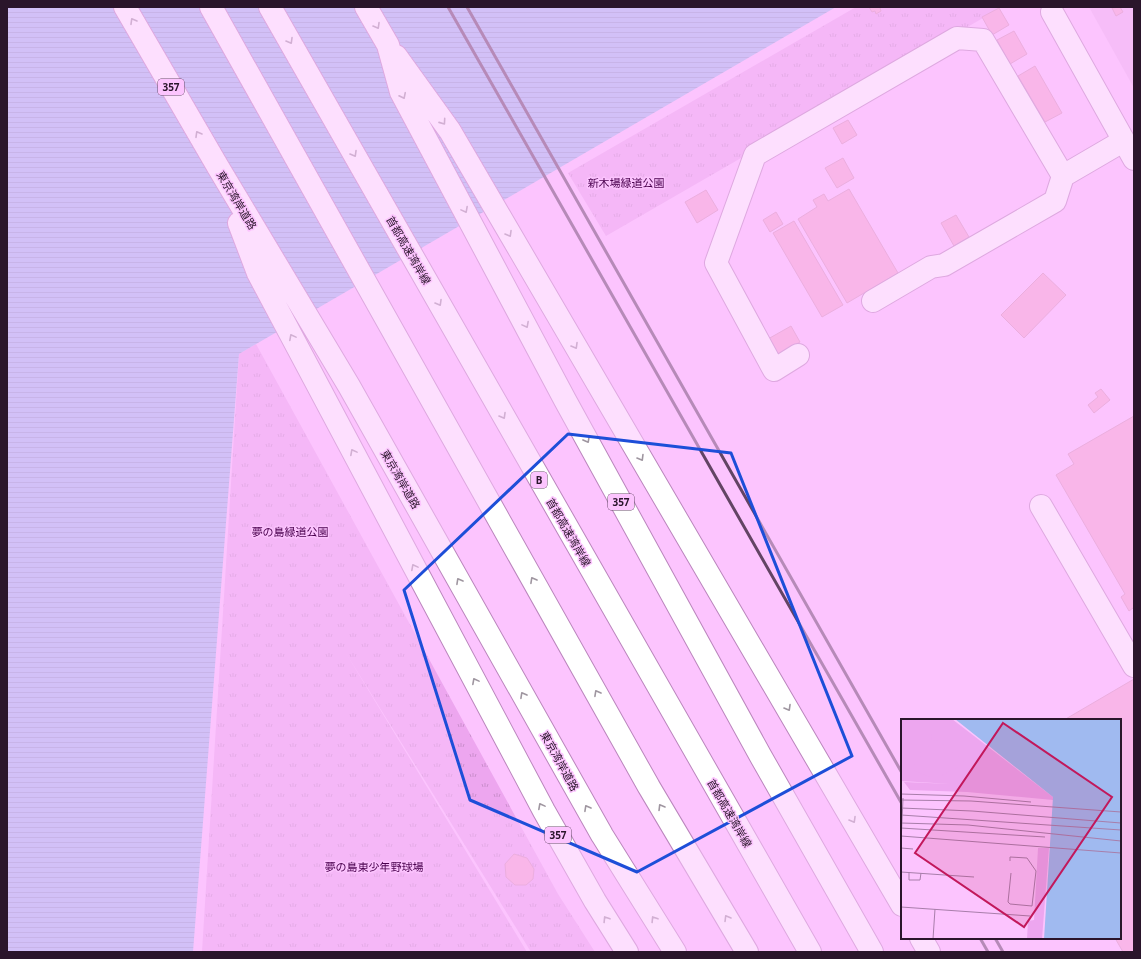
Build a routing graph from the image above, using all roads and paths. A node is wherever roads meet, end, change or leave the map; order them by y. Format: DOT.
graph roads {
  1 [pos="125,7"];
  2 [pos="211,7"];
  3 [pos="270,7"];
  4 [pos="366,7"];
  5 [pos="1052,12"];
  6 [pos="388,45"];
  7 [pos="1123,141"];
  8 [pos="1134,159"];
  9 [pos="218,167"];
  10 [pos="1063,176"];
  11 [pos="874,300"];
  12 [pos="798,355"];
  13 [pos="1041,506"];
  14 [pos="1134,666"];
  15 [pos="901,903"];
  16 [pos="922,939"];
  17 [pos="627,952"];
  18 [pos="675,952"];
  19 [pos="747,952"];
  20 [pos="810,952"];
  21 [pos="872,952"];
  22 [pos="929,952"];
  9 -- 1 [label="main road, 東京湾岸道路 / 357, one-way"];
  19 -- 2 [label="main road, one-way"];
  3 -- 20 [label="main road, 首都高速湾岸線 / B, one-way"];
  4 -- 6 [label="main road, 357, one-way"];
  5 -- 7 [label="main road"];
  6 -- 15 [label="main road, 357, one-way"];
  6 -- 21 [label="main road, 357, one-way"];
  7 -- 8 [label="main road"];
  7 -- 10 [label="main road"];
  17 -- 9 [label="main road, 357, one-way"];
  18 -- 9 [label="main road, 東京湾岸道路 / 357, one-way"];
  10 -- 11 [label="main road"];
  10 -- 12 [label="main road"];
  13 -- 14 [label="main road"];
  16 -- 22 [label="main road"];
}
